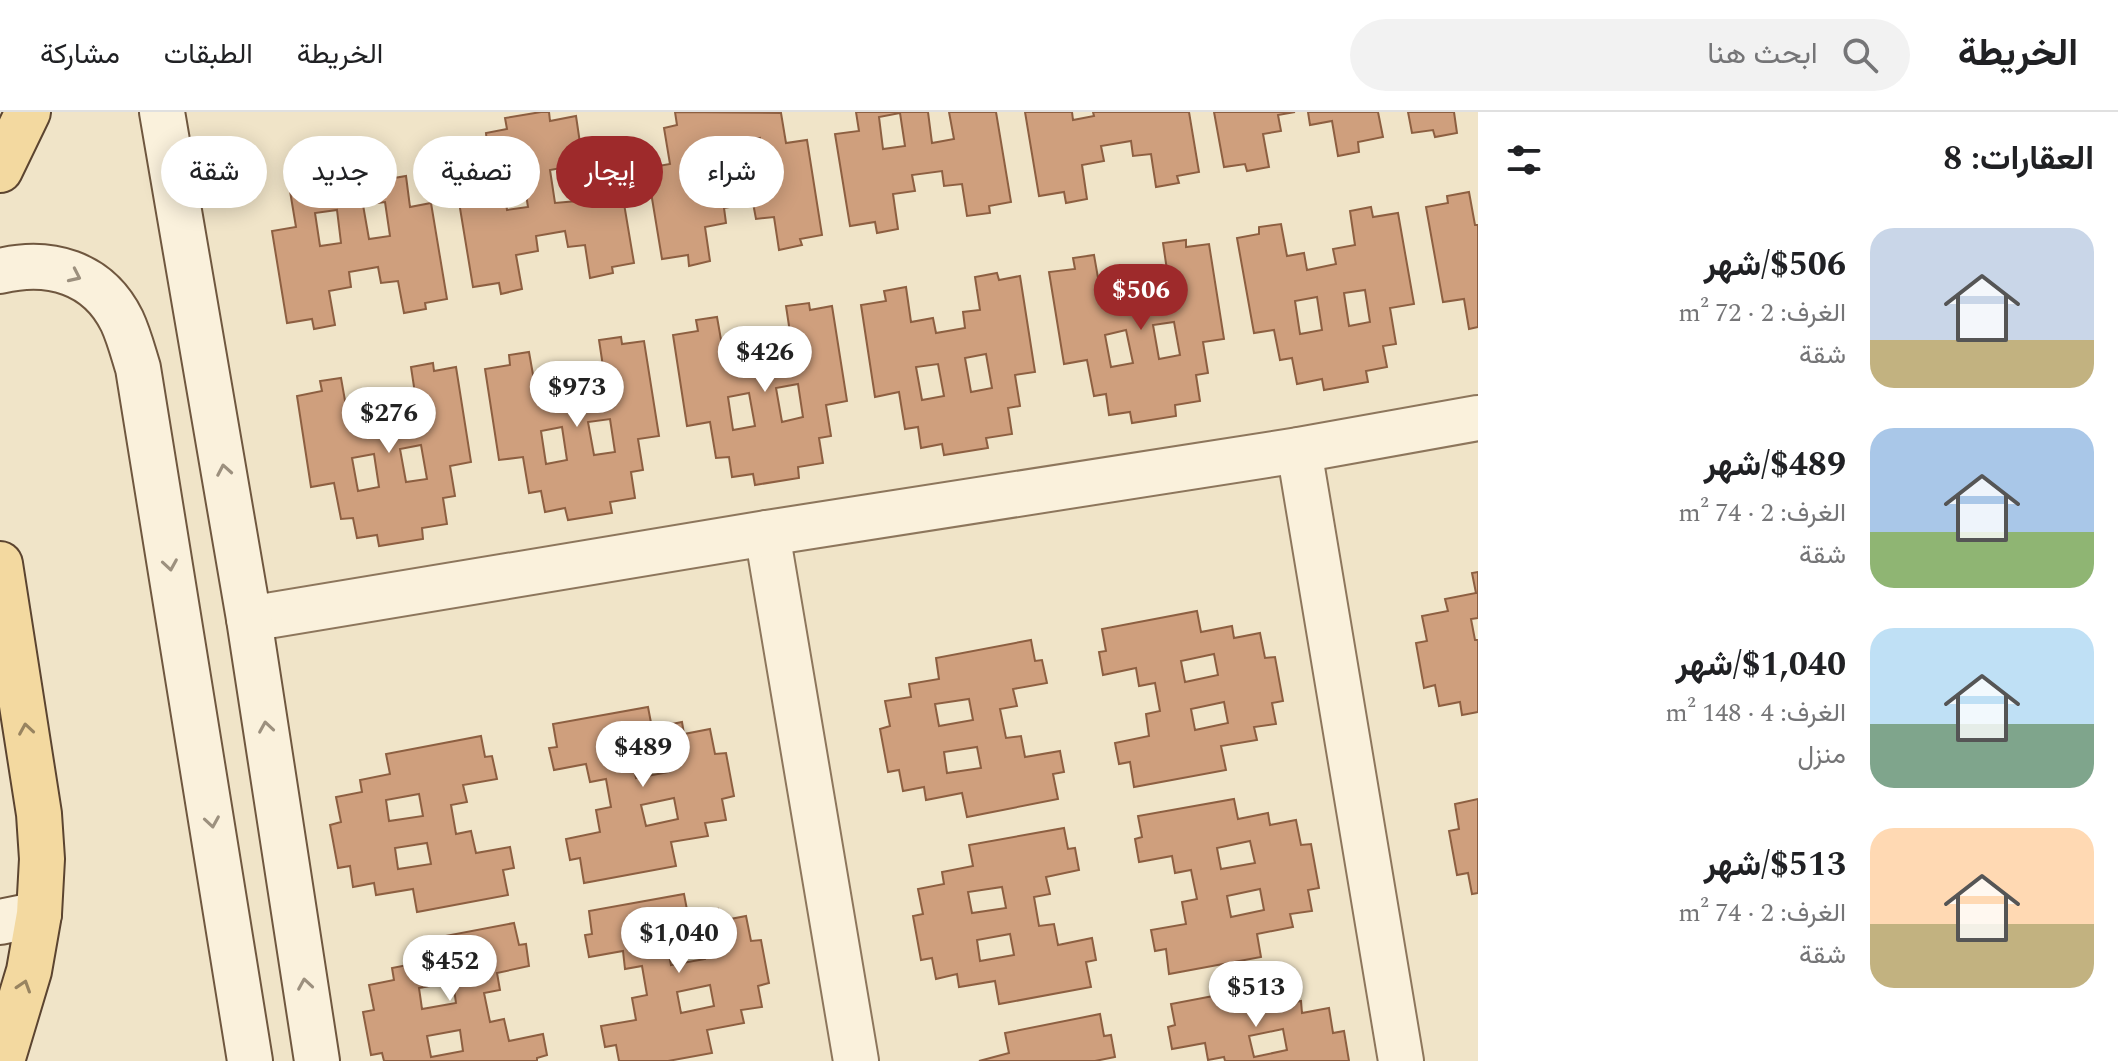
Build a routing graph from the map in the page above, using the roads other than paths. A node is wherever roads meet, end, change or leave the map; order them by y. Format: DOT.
graph roads {
  1 [pos="28,112"];
  2 [pos="162,112"];
  3 [pos="0,170"];
  4 [pos="0,271"];
  5 [pos="1478,418"];
  6 [pos="1299,450"];
  7 [pos="767,533"];
  8 [pos="0,564"];
  9 [pos="249,619"];
  10 [pos="20,918"];
  11 [pos="2,1061"];
  12 [pos="250,1061"];
  13 [pos="317,1061"];
  14 [pos="856,1061"];
  15 [pos="1401,1061"];
  1 -- 3 [label="main road"];
  9 -- 2 [label="street, one-way"];
  4 -- 12 [label="street, one-way"];
  5 -- 6 [label="street"];
  6 -- 7 [label="street"];
  6 -- 15 [label="street"];
  7 -- 9 [label="street"];
  7 -- 14 [label="street"];
  10 -- 8 [label="main road, one-way"];
  13 -- 9 [label="street, one-way"];
  11 -- 10 [label="main road, one-way"];
}
